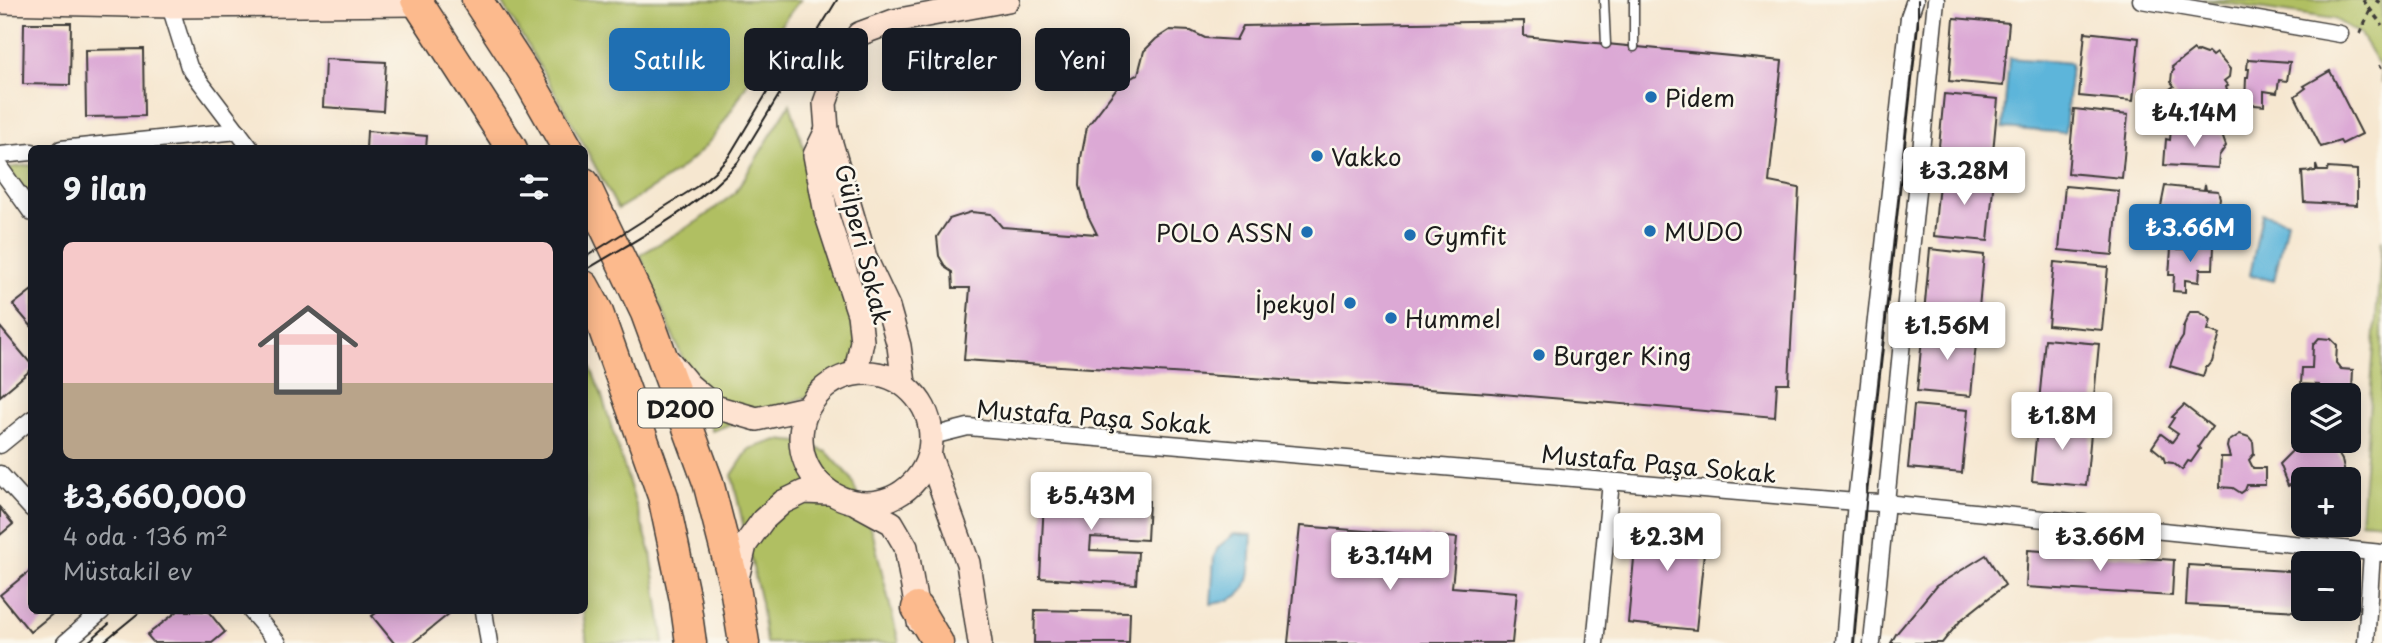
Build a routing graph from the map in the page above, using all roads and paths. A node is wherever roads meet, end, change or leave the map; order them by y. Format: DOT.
graph roads {
  1 [pos="1008,0"];
  2 [pos="1604,0"];
  3 [pos="1634,0"];
  4 [pos="1915,0"];
  5 [pos="1936,0"];
  6 [pos="2141,0"];
  7 [pos="2363,0"];
  8 [pos="2376,0"];
  9 [pos="478,1"];
  10 [pos="0,2"];
  11 [pos="417,2"];
  12 [pos="2382,5"];
  13 [pos="170,6"];
  14 [pos="2370,11"];
  15 [pos="2382,24"];
  16 [pos="2340,34"];
  17 [pos="2360,34"];
  18 [pos="1606,44"];
  19 [pos="1634,47"];
  20 [pos="827,130"];
  21 [pos="238,131"];
  22 [pos="100,145"];
  23 [pos="248,145"];
  24 [pos="509,145"];
  25 [pos="566,145"];
  26 [pos="28,152"];
  27 [pos="0,155"];
  28 [pos="0,168"];
  29 [pos="588,191"];
  30 [pos="28,207"];
  31 [pos="588,293"];
  32 [pos="658,347"];
  33 [pos="856,372"];
  34 [pos="904,384"];
  35 [pos="806,408"];
  36 [pos="28,422"];
  37 [pos="0,445"];
  38 [pos="931,446"];
  39 [pos="0,474"];
  40 [pos="1611,482"];
  41 [pos="828,493"];
  42 [pos="1856,502"];
  43 [pos="1885,503"];
  44 [pos="857,504"];
  45 [pos="28,505"];
  46 [pos="2377,553"];
  47 [pos="735,587"];
  48 [pos="917,608"];
  49 [pos="99,614"];
  50 [pos="254,614"];
  51 [pos="484,614"];
  52 [pos="65,643"];
  53 [pos="278,643"];
  54 [pos="489,643"];
  55 [pos="691,643"];
  56 [pos="744,643"];
  57 [pos="921,643"];
  58 [pos="938,643"];
  59 [pos="980,643"];
  60 [pos="1595,643"];
  61 [pos="1844,643"];
  62 [pos="1872,643"];
  63 [pos="2365,643"];
  1 -- 20 [label="street, Gülperi Sokak"];
  2 -- 18 [label="lane"];
  3 -- 19 [label="lane"];
  4 -- 42 [label="street"];
  5 -- 43 [label="street"];
  6 -- 16 [label="street"];
  7 -- 14 [label="path"];
  8 -- 12 [label="path"];
  9 -- 25 [label="highway"];
  10 -- 13 [label="street"];
  11 -- 13 [label="street"];
  11 -- 24 [label="highway"];
  13 -- 21 [label="street"];
  14 -- 15 [label="path"];
  14 -- 17 [label="path"];
  20 -- 33 [label="street, Gülperi Sokak"];
  20 -- 34 [label="street, Gülperi Sokak"];
  21 -- 22 [label="street"];
  21 -- 23 [label="street"];
  26 -- 27 [label="street"];
  28 -- 30 [label="street"];
  29 -- 32 [label="highway, D200"];
  31 -- 55 [label="highway, D200"];
  32 -- 35 [label="street"];
  32 -- 47 [label="highway, D200"];
  33 -- 34 [label="street"];
  33 -- 35 [label="street"];
  34 -- 38 [label="street"];
  35 -- 41 [label="street"];
  36 -- 37 [label="street"];
  38 -- 40 [label="street, Mustafa Paşa Sokak"];
  38 -- 44 [label="street"];
  38 -- 59 [label="street"];
  39 -- 45 [label="street"];
  40 -- 42 [label="street, Mustafa Paşa Sokak"];
  40 -- 60 [label="street"];
  41 -- 44 [label="street"];
  41 -- 47 [label="street"];
  42 -- 43 [label="street, Mustafa Paşa Sokak"];
  42 -- 61 [label="street"];
  43 -- 46 [label="street, Mustafa Paşa Sokak"];
  43 -- 62 [label="street"];
  44 -- 48 [label="street"];
  46 -- 63 [label="street"];
  47 -- 56 [label="highway, D200"];
  48 -- 57 [label="street"];
  48 -- 58 [label="highway"];
  49 -- 52 [label="street"];
  50 -- 53 [label="street"];
  51 -- 54 [label="street"];
}
